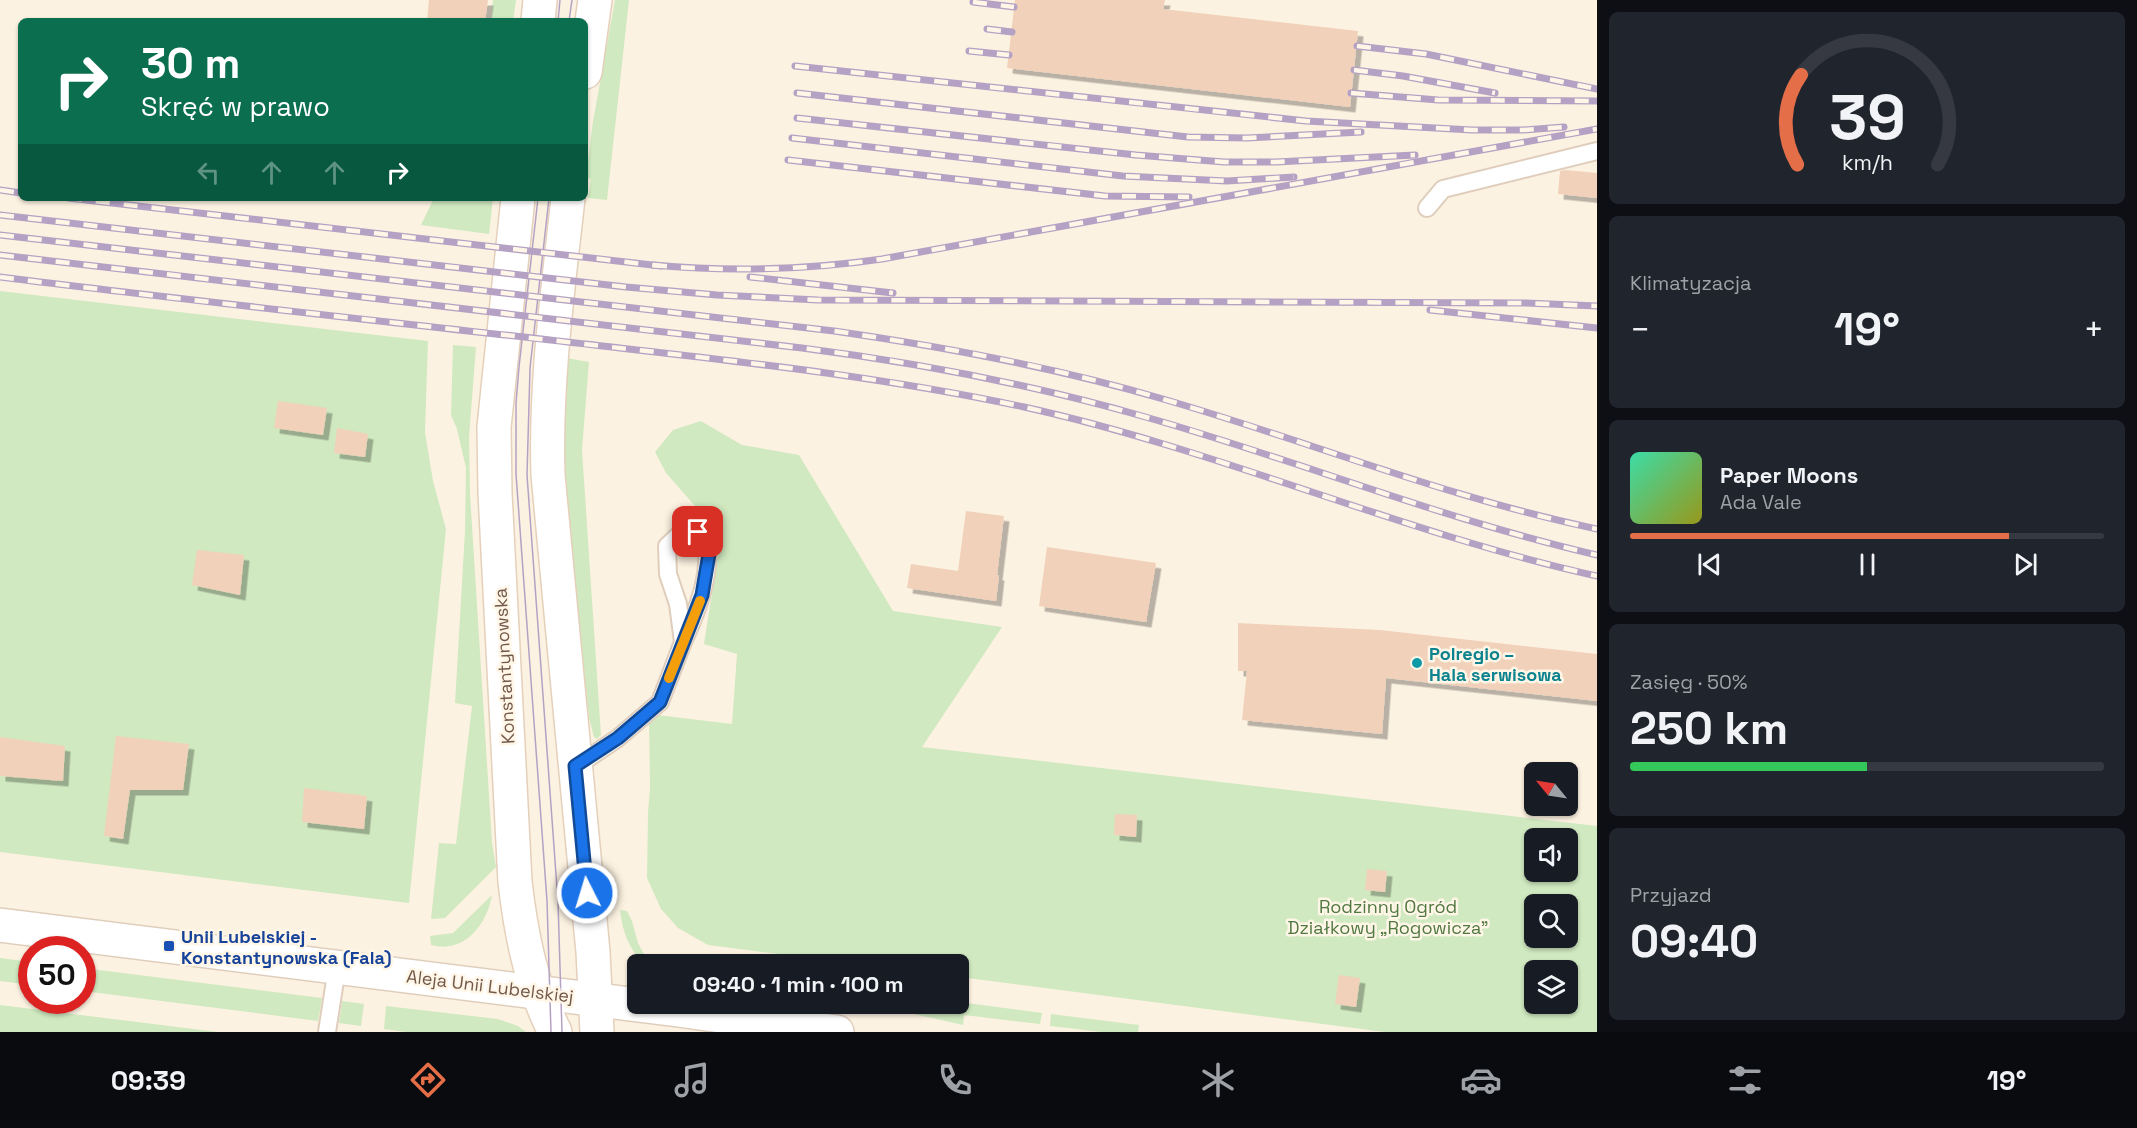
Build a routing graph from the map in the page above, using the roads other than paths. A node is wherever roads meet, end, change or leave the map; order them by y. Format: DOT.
graph roads {
  1 [pos="540,0"];
  2 [pos="595,0"];
  3 [pos="538,18"];
  4 [pos="588,50"];
  5 [pos="1597,151"];
  6 [pos="518,201"];
  7 [pos="568,201"];
  8 [pos="1427,208"];
  9 [pos="683,642"];
  10 [pos="575,766"];
  11 [pos="0,925"];
  12 [pos="337,968"];
  13 [pos="538,992"];
  14 [pos="596,1000"];
  15 [pos="327,1032"];
  16 [pos="555,1032"];
  17 [pos="597,1032"];
  18 [pos="837,1032"];
  1 -- 3 [label="main road"];
  2 -- 4 [label="main road"];
  5 -- 8 [label="lane"];
  6 -- 13 [label="main road, Konstantynowska"];
  7 -- 10 [label="main road"];
  9 -- 9 [label="lane"];
  9 -- 10 [label="lane"];
  10 -- 14 [label="main road"];
  11 -- 12 [label="main road, Aleja Unii Lubelskiej"];
  12 -- 13 [label="main road, Aleja Unii Lubelskiej"];
  12 -- 15 [label="lane"];
  13 -- 14 [label="main road, Aleja Unii Lubelskiej"];
  13 -- 16 [label="main road, Konstantynowska"];
  14 -- 17 [label="main road"];
  14 -- 18 [label="main road, Aleja Unii Lubelskiej"];
}
